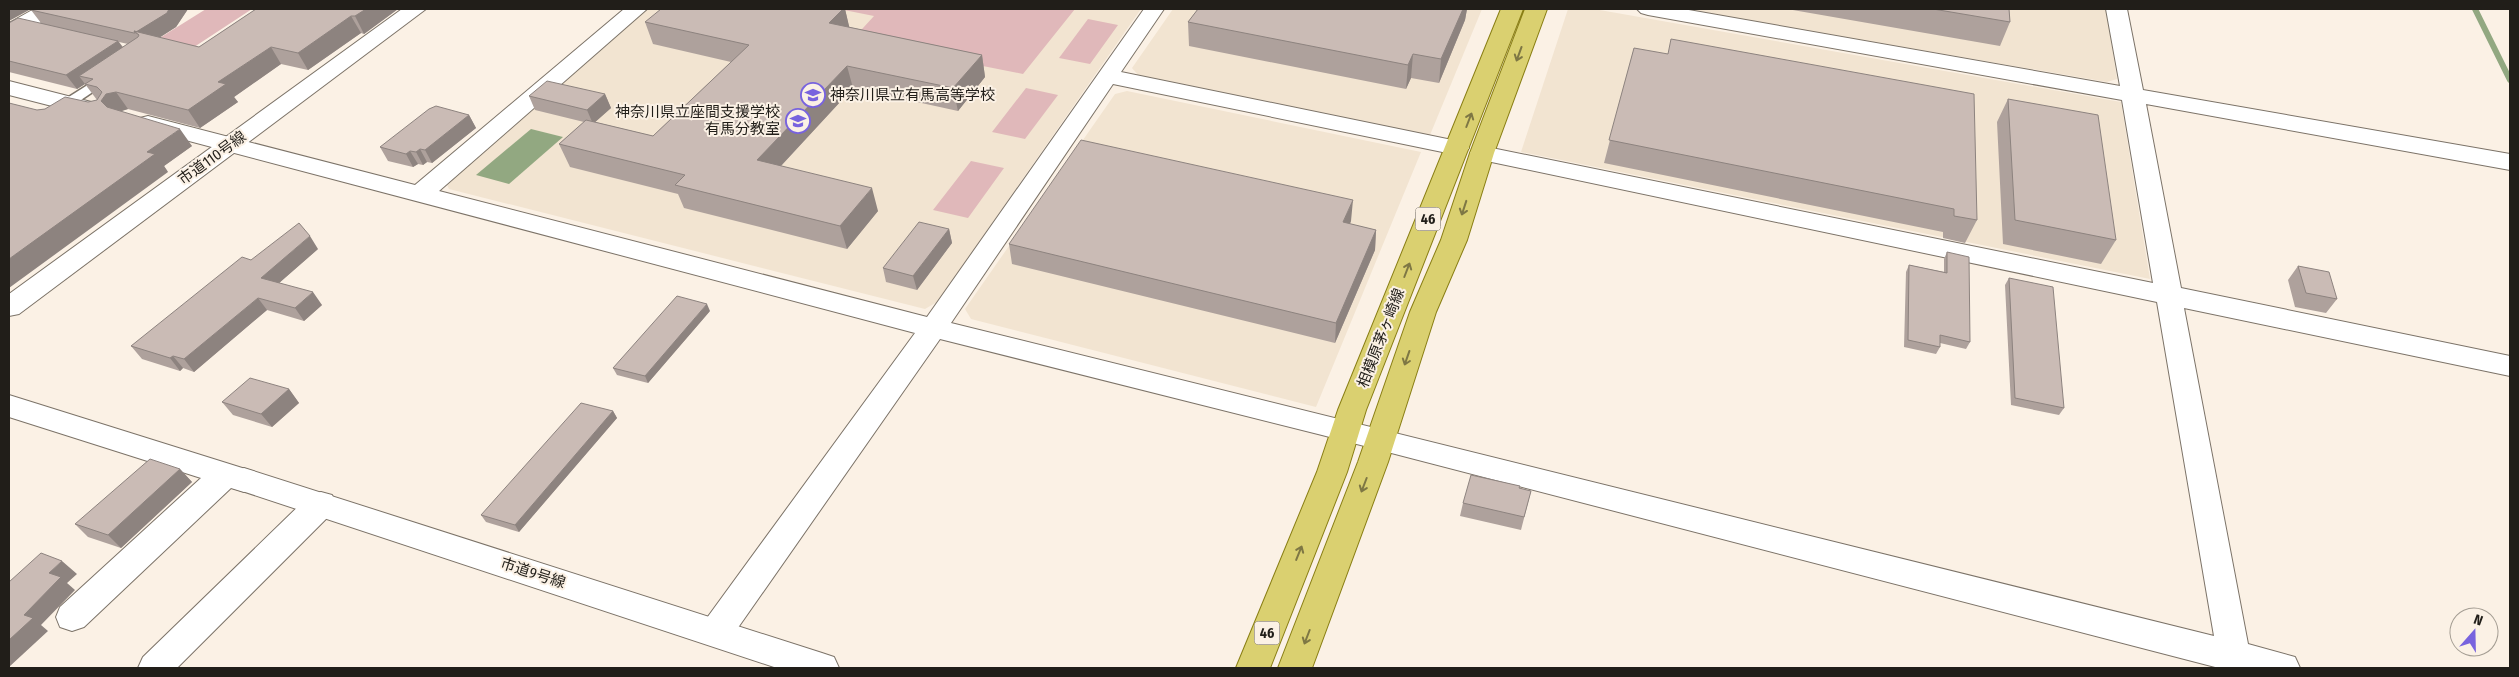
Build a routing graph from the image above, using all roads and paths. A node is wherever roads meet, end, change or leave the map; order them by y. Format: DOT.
graph roads {
  1 [pos="48,9"];
  2 [pos="415,9"];
  3 [pos="636,9"];
  4 [pos="1154,9"];
  5 [pos="1512,9"];
  6 [pos="1536,9"];
  7 [pos="1648,9"];
  8 [pos="2117,9"];
  9 [pos="22,29"];
  10 [pos="113,73"];
  11 [pos="1106,76"];
  12 [pos="9,88"];
  13 [pos="2133,96"];
  14 [pos="68,103"];
  15 [pos="101,111"];
  16 [pos="128,118"];
  17 [pos="230,144"];
  18 [pos="1483,154"];
  19 [pos="2510,162"];
  20 [pos="421,193"];
  21 [pos="2170,296"];
  22 [pos="9,308"];
  23 [pos="933,328"];
  24 [pos="2510,366"];
  25 [pos="9,406"];
  26 [pos="1346,430"];
  27 [pos="1380,439"];
  28 [pos="235,477"];
  29 [pos="321,504"];
  30 [pos="72,617"];
  31 [pos="716,632"];
  32 [pos="2235,662"];
  33 [pos="155,668"];
  34 [pos="822,668"];
  35 [pos="1253,668"];
  36 [pos="1295,668"];
  37 [pos="2282,668"];
  1 -- 9 [label="street"];
  2 -- 17 [label="street, 市道110号線"];
  3 -- 20 [label="street"];
  4 -- 11 [label="street"];
  18 -- 5 [label="main road, 相模原茅ヶ崎線 / 46, one-way"];
  6 -- 18 [label="main road, 相模原茅ヶ崎線 / 46, one-way"];
  7 -- 13 [label="street"];
  8 -- 13 [label="street"];
  10 -- 14 [label="lane"];
  11 -- 18 [label="street"];
  11 -- 23 [label="street"];
  12 -- 14 [label="street"];
  13 -- 19 [label="street"];
  13 -- 21 [label="street"];
  14 -- 15 [label="street"];
  16 -- 17 [label="street"];
  17 -- 20 [label="street"];
  17 -- 22 [label="street, 市道110号線"];
  18 -- 21 [label="street"];
  26 -- 18 [label="main road, 相模原茅ヶ崎線 / 46, one-way"];
  18 -- 27 [label="main road, 相模原茅ヶ崎線 / 46, one-way"];
  20 -- 23 [label="street"];
  21 -- 24 [label="street"];
  21 -- 32 [label="street"];
  23 -- 26 [label="street"];
  23 -- 31 [label="street"];
  25 -- 28 [label="street, 市道9号線"];
  26 -- 27 [label="street"];
  35 -- 26 [label="main road, 相模原茅ヶ崎線 / 46, one-way"];
  27 -- 32 [label="street"];
  27 -- 36 [label="main road, 相模原茅ヶ崎線 / 46, one-way"];
  28 -- 29 [label="street, 市道9号線"];
  28 -- 30 [label="street"];
  29 -- 31 [label="street, 市道9号線"];
  29 -- 33 [label="street"];
  31 -- 34 [label="street, 市道9号線"];
  32 -- 37 [label="street"];
}
